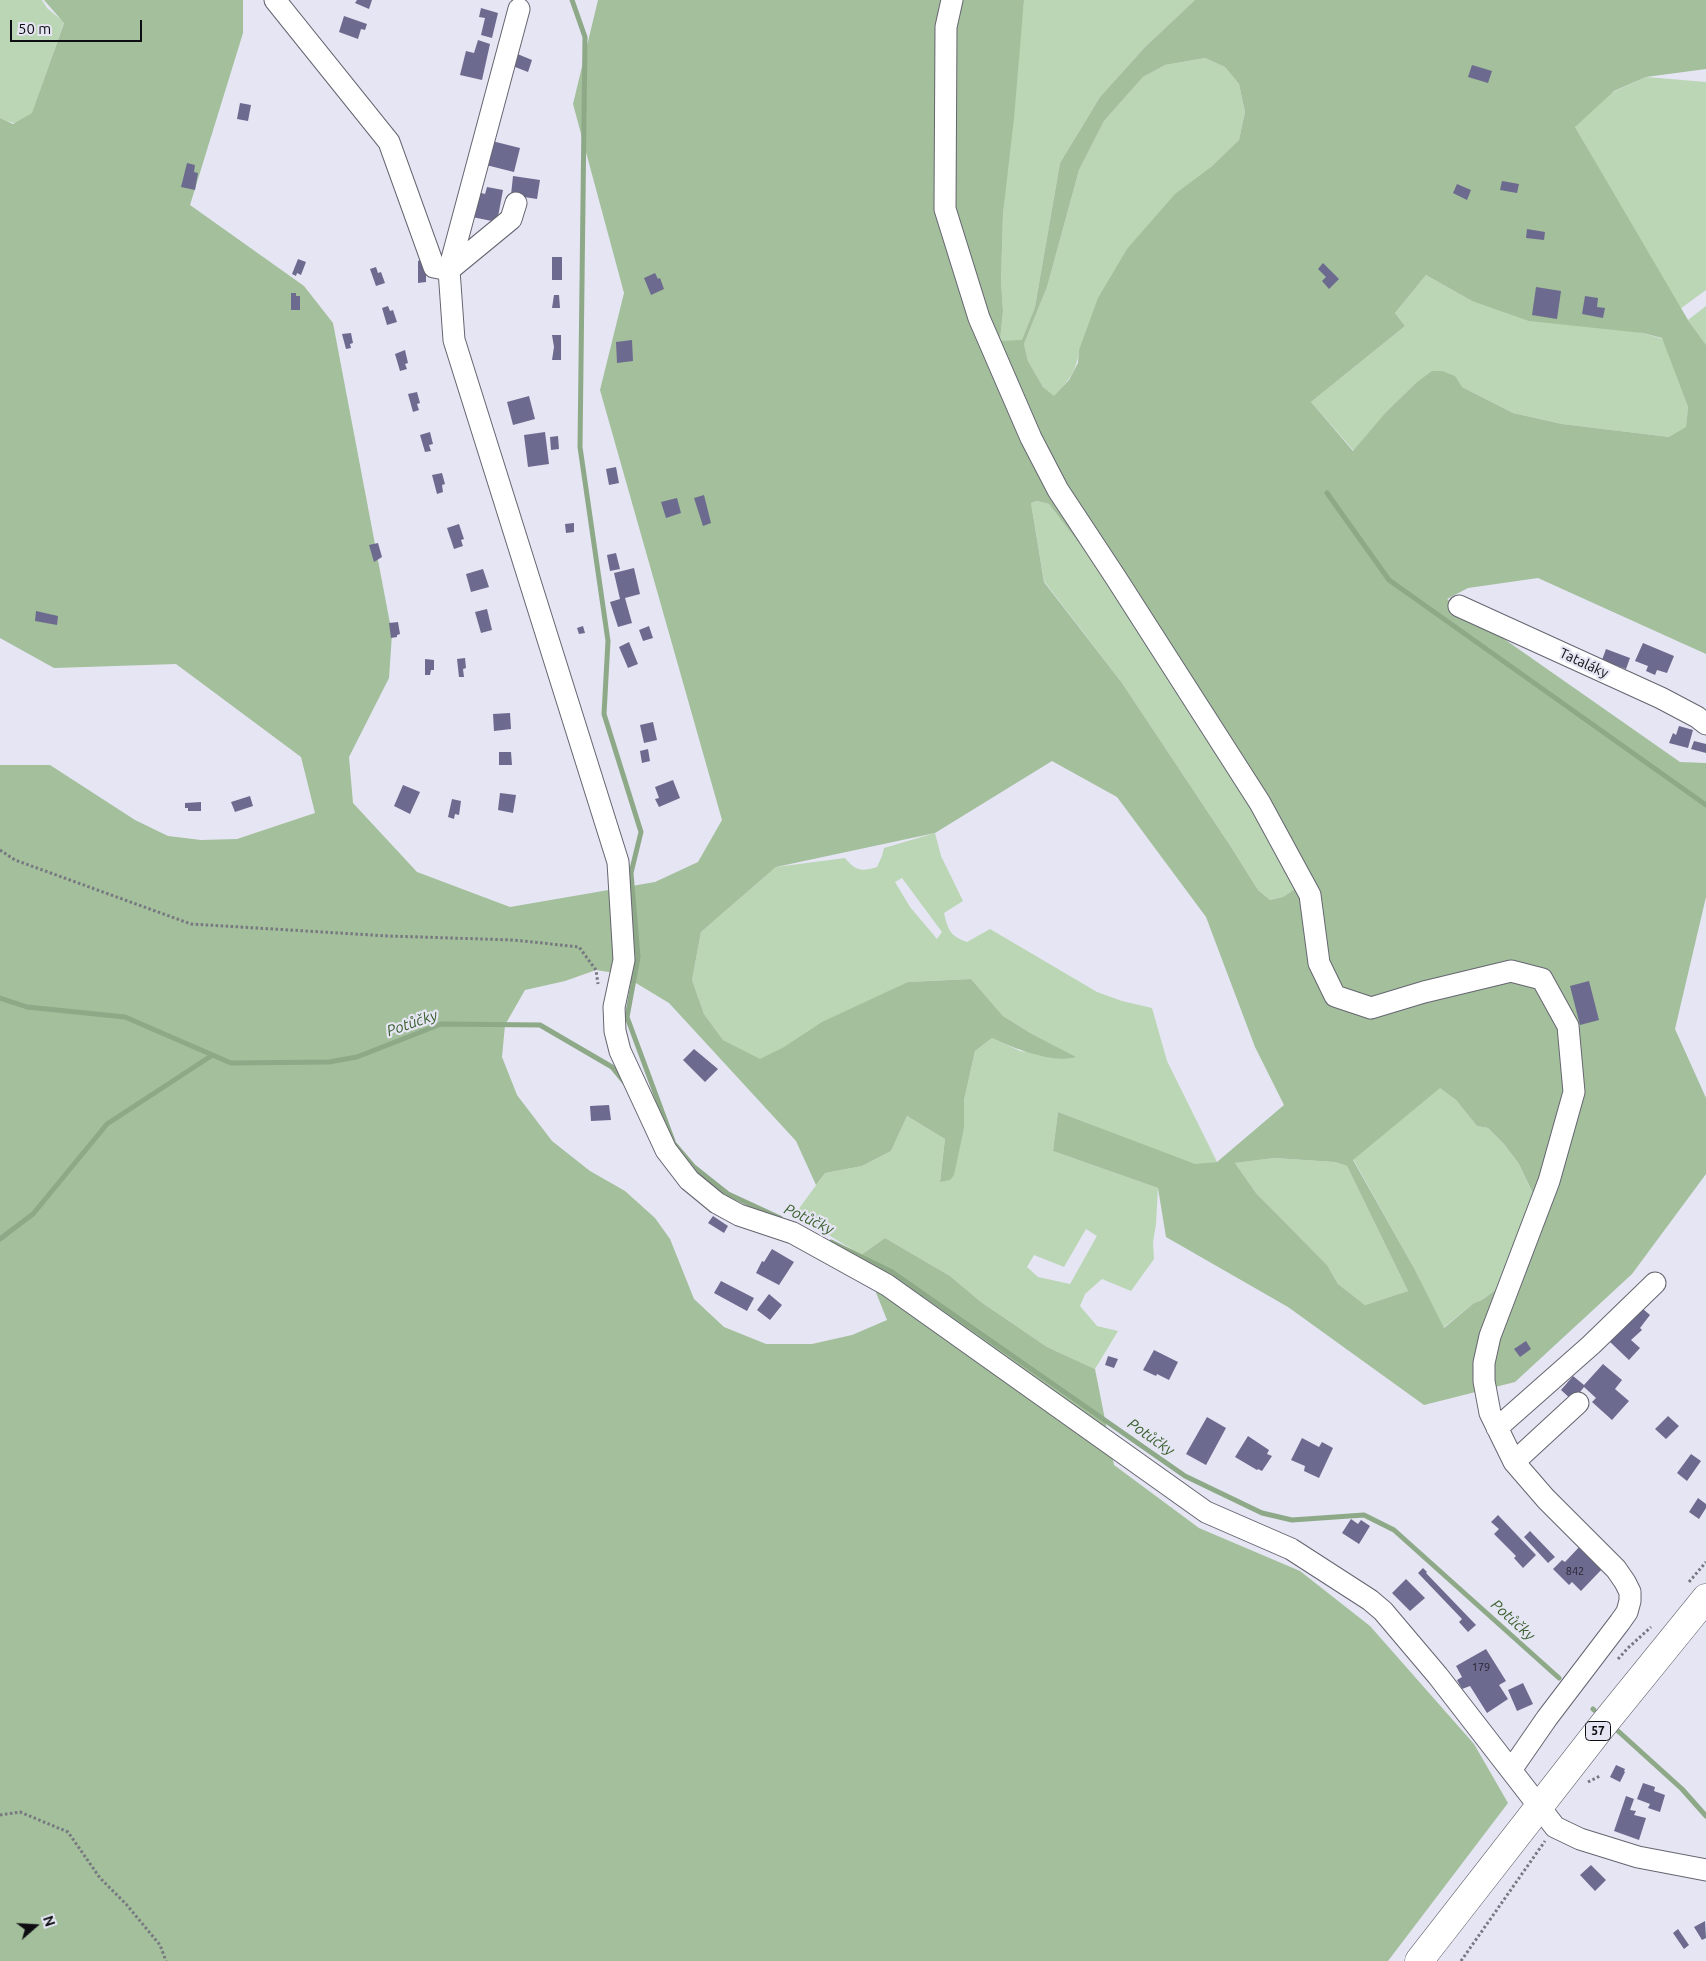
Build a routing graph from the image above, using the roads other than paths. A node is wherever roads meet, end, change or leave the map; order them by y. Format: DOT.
graph roads {
  1 [pos="275,0"];
  2 [pos="952,0"];
  3 [pos="519,9"];
  4 [pos="516,203"];
  5 [pos="449,270"];
  6 [pos="1459,606"];
  7 [pos="1706,724"];
  8 [pos="1655,1283"];
  9 [pos="1578,1403"];
  10 [pos="1497,1428"];
  11 [pos="1514,1462"];
  12 [pos="1696,1591"];
  13 [pos="1511,1770"];
  14 [pos="1540,1805"];
  15 [pos="1706,1870"];
  16 [pos="1419,1961"];
  1 -- 5 [label="street"];
  2 -- 10 [label="street"];
  3 -- 5 [label="street"];
  4 -- 5 [label="street"];
  5 -- 13 [label="street"];
  6 -- 7 [label="street, Tataláky"];
  8 -- 10 [label="street"];
  9 -- 11 [label="street"];
  10 -- 11 [label="street"];
  11 -- 13 [label="street"];
  12 -- 14 [label="main road, 57"];
  13 -- 14 [label="street"];
  14 -- 15 [label="street"];
  14 -- 16 [label="main road, 57"];
}
